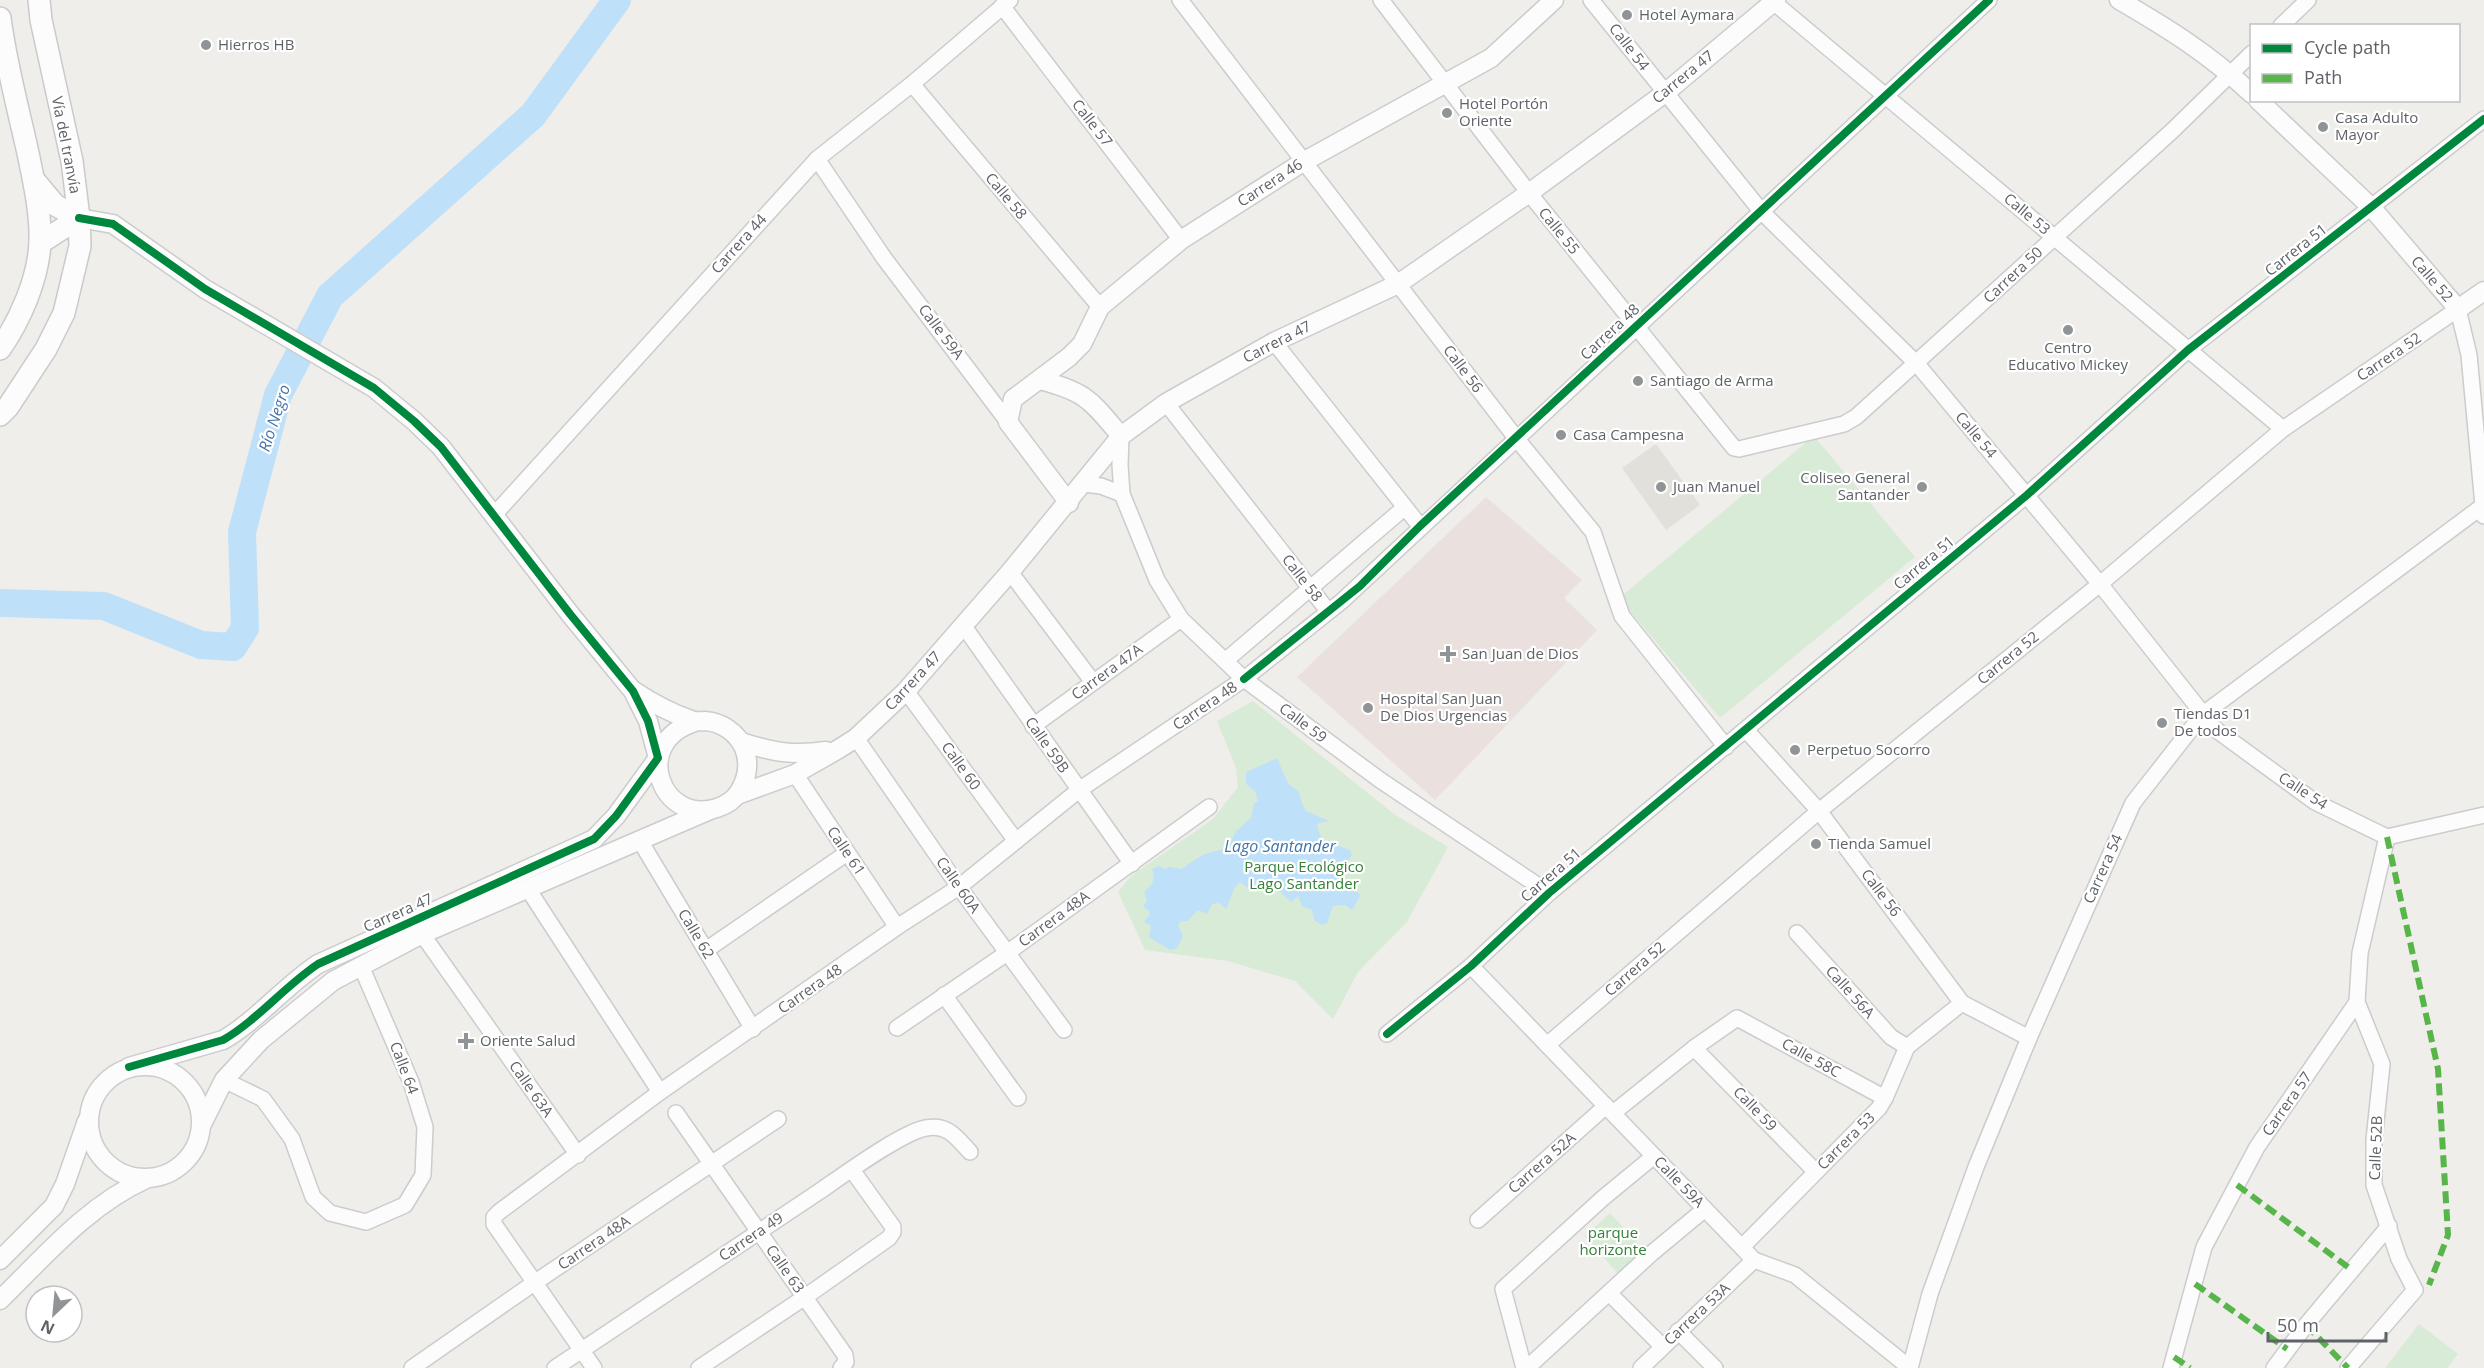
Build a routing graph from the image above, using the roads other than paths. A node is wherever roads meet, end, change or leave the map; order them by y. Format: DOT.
graph roads {
  1 [pos="39,0"];
  2 [pos="1180,0"];
  3 [pos="1381,0"];
  4 [pos="1554,0"];
  5 [pos="1591,0"];
  6 [pos="1989,0"];
  7 [pos="2119,0"];
  8 [pos="2308,0"];
  9 [pos="1773,1"];
  10 [pos="1006,3"];
  11 [pos="0,18"];
  12 [pos="2283,24"];
  13 [pos="2250,55"];
  14 [pos="2230,74"];
  15 [pos="1443,83"];
  16 [pos="912,84"];
  17 [pos="2250,92"];
  18 [pos="1665,93"];
  19 [pos="1886,95"];
  20 [pos="2260,102"];
  21 [pos="2484,119"];
  22 [pos="817,159"];
  23 [pos="1303,162"];
  24 [pos="33,180"];
  25 [pos="1529,193"];
  26 [pos="2372,208"];
  27 [pos="1761,211"];
  28 [pos="80,218"];
  29 [pos="2054,237"];
  30 [pos="1181,240"];
  31 [pos="40,243"];
  32 [pos="1398,284"];
  33 [pos="2484,291"];
  34 [pos="1101,307"];
  35 [pos="2458,309"];
  36 [pos="1637,326"];
  37 [pos="1274,342"];
  38 [pos="0,349"];
  39 [pos="2188,350"];
  40 [pos="1917,364"];
  41 [pos="1040,380"];
  42 [pos="990,398"];
  43 [pos="1013,399"];
  44 [pos="1166,403"];
  45 [pos="0,415"];
  46 [pos="1008,422"];
  47 [pos="2283,429"];
  48 [pos="1121,436"];
  49 [pos="1516,438"];
  50 [pos="1747,449"];
  51 [pos="1084,484"];
  52 [pos="1122,494"];
  53 [pos="2027,495"];
  54 [pos="1069,503"];
  55 [pos="1404,508"];
  56 [pos="2484,509"];
  57 [pos="495,515"];
  58 [pos="1420,526"];
  59 [pos="1010,572"];
  60 [pos="2100,584"];
  61 [pos="1311,589"];
  62 [pos="1328,611"];
  63 [pos="1180,619"];
  64 [pos="963,625"];
  65 [pos="1226,661"];
  66 [pos="1244,679"];
  67 [pos="1094,682"];
  68 [pos="633,691"];
  69 [pos="906,691"];
  70 [pos="2202,715"];
  71 [pos="695,722"];
  72 [pos="1033,726"];
  73 [pos="1746,730"];
  74 [pos="856,738"];
  75 [pos="741,742"];
  76 [pos="1726,747"];
  77 [pos="837,750"];
  78 [pos="658,758"];
  79 [pos="795,774"];
  80 [pos="1078,790"];
  81 [pos="737,795"];
  82 [pos="1209,807"];
  83 [pos="710,810"];
  84 [pos="1820,811"];
  85 [pos="2484,815"];
  86 [pos="2387,837"];
  87 [pos="639,839"];
  88 [pos="1016,841"];
  89 [pos="847,853"];
  90 [pos="1132,864"];
  91 [pos="959,887"];
  92 [pos="528,889"];
  93 [pos="1549,893"];
  94 [pos="897,927"];
  95 [pos="1797,933"];
  96 [pos="422,934"];
  97 [pos="706,950"];
  98 [pos="1007,953"];
  99 [pos="361,966"];
  100 [pos="1471,966"];
  101 [pos="944,995"];
  102 [pos="2357,1002"];
  103 [pos="1962,1003"];
  104 [pos="1737,1018"];
  105 [pos="897,1028"];
  106 [pos="753,1029"];
  107 [pos="1064,1030"];
  108 [pos="1387,1034"];
  109 [pos="2029,1038"];
  110 [pos="1546,1045"];
  111 [pos="1907,1047"];
  112 [pos="1694,1048"];
  113 [pos="129,1068"];
  114 [pos="224,1080"];
  115 [pos="660,1092"];
  116 [pos="1018,1098"];
  117 [pos="1885,1098"];
  118 [pos="1609,1110"];
  119 [pos="676,1113"];
  120 [pos="88,1117"];
  121 [pos="778,1119"];
  122 [pos="202,1124"];
  123 [pos="970,1152"];
  124 [pos="578,1155"];
  125 [pos="1654,1156"];
  126 [pos="712,1164"];
  127 [pos="852,1170"];
  128 [pos="1815,1171"];
  129 [pos="146,1179"];
  130 [pos="1706,1209"];
  131 [pos="1478,1220"];
  132 [pos="2388,1226"];
  133 [pos="759,1232"];
  134 [pos="1742,1247"];
  135 [pos="0,1260"];
  136 [pos="1754,1260"];
  137 [pos="534,1282"];
  138 [pos="1609,1293"];
  139 [pos="805,1298"];
  140 [pos="0,1300"];
  141 [pos="1678,1331"];
  142 [pos="1662,1346"];
  143 [pos="582,1350"];
  144 [pos="842,1367"];
  145 [pos="1530,1367"];
  146 [pos="412,1368"];
  147 [pos="555,1368"];
  148 [pos="594,1368"];
  149 [pos="699,1368"];
  150 [pos="1641,1368"];
  151 [pos="1715,1368"];
  152 [pos="1910,1368"];
  153 [pos="2171,1368"];
  154 [pos="2274,1368"];
  155 [pos="2348,1368"];
  1 -- 28 [label="main road, Vía del tranvía"];
  2 -- 23 [label="street, Calle 56"];
  3 -- 15 [label="street, Calle 55"];
  4 -- 15 [label="street, Carrera 46"];
  5 -- 18 [label="street, Calle 54"];
  6 -- 19 [label="street, Carrera 48"];
  7 -- 14 [label="street"];
  8 -- 12 [label="street"];
  9 -- 18 [label="street, Carrera 47"];
  9 -- 19 [label="street, Calle 53"];
  10 -- 16 [label="street, Carrera 44"];
  10 -- 30 [label="street, Calle 57"];
  11 -- 24 [label="main road"];
  13 -- 14 [label="street, Carrera 50"];
  14 -- 17 [label="street"];
  14 -- 29 [label="street, Carrera 50"];
  15 -- 23 [label="street, Carrera 46"];
  15 -- 25 [label="street, Calle 55"];
  16 -- 22 [label="street, Carrera 44"];
  16 -- 34 [label="street, Calle 58"];
  18 -- 25 [label="street, Carrera 47"];
  18 -- 27 [label="street, Calle 54"];
  19 -- 27 [label="street, Carrera 48"];
  19 -- 29 [label="street, Calle 53"];
  20 -- 26 [label="street, Calle 52"];
  21 -- 26 [label="street, Carrera 51"];
  22 -- 42 [label="street, Calle 59A"];
  22 -- 57 [label="street, Carrera 44"];
  23 -- 30 [label="street, Carrera 46"];
  23 -- 32 [label="street, Calle 56"];
  24 -- 28 [label="main road"];
  24 -- 31 [label="main road"];
  25 -- 32 [label="street, Carrera 47"];
  25 -- 36 [label="street, Calle 55"];
  26 -- 35 [label="street, Calle 52"];
  26 -- 39 [label="street, Carrera 51"];
  27 -- 36 [label="street, Carrera 48"];
  27 -- 40 [label="street, Calle 54"];
  28 -- 31 [label="main road"];
  28 -- 45 [label="main road, Vía del tranvía"];
  28 -- 57 [label="street"];
  29 -- 39 [label="street, Calle 53"];
  29 -- 40 [label="street, Carrera 50"];
  30 -- 34 [label="street, Carrera 46"];
  31 -- 38 [label="main road"];
  32 -- 37 [label="street, Carrera 47"];
  32 -- 49 [label="street, Calle 56"];
  33 -- 35 [label="street, Carrera 52"];
  34 -- 41 [label="street, Carrera 46"];
  35 -- 47 [label="street, Carrera 52"];
  35 -- 56 [label="street, Calle 52"];
  36 -- 49 [label="street, Carrera 48"];
  36 -- 50 [label="street, Calle 55"];
  37 -- 44 [label="street, Carrera 47"];
  37 -- 55 [label="street"];
  39 -- 47 [label="street, Calle 53"];
  39 -- 53 [label="street, Carrera 51"];
  40 -- 50 [label="street, Carrera 50"];
  40 -- 53 [label="street, Calle 54"];
  41 -- 43 [label="street, Carrera 46"];
  41 -- 48 [label="street"];
  42 -- 43 [label="street"];
  42 -- 46 [label="street, Calle 59A"];
  43 -- 46 [label="street"];
  44 -- 48 [label="street, Carrera 47"];
  44 -- 61 [label="street, Calle 58"];
  46 -- 54 [label="street, Calle 59A"];
  47 -- 60 [label="street, Carrera 52"];
  48 -- 51 [label="street, Carrera 47"];
  48 -- 52 [label="street, Calle 59"];
  49 -- 58 [label="street, Carrera 48"];
  49 -- 76 [label="street, Calle 56"];
  51 -- 52 [label="street"];
  51 -- 54 [label="street, Carrera 47"];
  52 -- 63 [label="street, Calle 59"];
  53 -- 60 [label="street, Calle 54"];
  53 -- 73 [label="street, Carrera 51"];
  54 -- 59 [label="street, Carrera 47"];
  55 -- 58 [label="street"];
  55 -- 61 [label="street"];
  56 -- 70 [label="street, Carrera 54"];
  57 -- 68 [label="street"];
  58 -- 62 [label="street, Carrera 48"];
  59 -- 64 [label="street, Carrera 47"];
  59 -- 67 [label="street"];
  60 -- 70 [label="street, Calle 54"];
  60 -- 84 [label="street, Carrera 52"];
  61 -- 62 [label="street, Calle 58"];
  61 -- 65 [label="street"];
  62 -- 66 [label="street, Carrera 48"];
  63 -- 65 [label="street, Calle 59"];
  63 -- 67 [label="street, Carrera 47A"];
  64 -- 69 [label="street, Carrera 47"];
  64 -- 72 [label="street, Calle 59B"];
  65 -- 66 [label="street, Calle 59"];
  66 -- 80 [label="street, Carrera 48"];
  66 -- 93 [label="street, Calle 59"];
  67 -- 72 [label="street, Carrera 47A"];
  68 -- 71 [label="street"];
  68 -- 78 [label="street"];
  69 -- 74 [label="street, Carrera 47"];
  69 -- 88 [label="street, Calle 60"];
  70 -- 86 [label="street, Calle 54"];
  70 -- 109 [label="street, Carrera 54"];
  71 -- 75 [label="street"];
  71 -- 78 [label="street"];
  72 -- 80 [label="street, Calle 59B"];
  73 -- 76 [label="street, Carrera 51"];
  73 -- 84 [label="street, Calle 56"];
  74 -- 77 [label="street, Carrera 47"];
  74 -- 91 [label="street, Calle 60A"];
  75 -- 77 [label="street, Carrera 47"];
  75 -- 81 [label="street"];
  76 -- 93 [label="street, Carrera 51"];
  77 -- 79 [label="street, Carrera 47"];
  78 -- 83 [label="street"];
  78 -- 113 [label="street, Carrera 47"];
  79 -- 81 [label="street, Carrera 47"];
  79 -- 89 [label="street, Calle 61"];
  80 -- 88 [label="street, Carrera 48"];
  80 -- 90 [label="street, Calle 59B"];
  81 -- 83 [label="street"];
  82 -- 90 [label="street, Carrera 48A"];
  83 -- 87 [label="street, Carrera 47"];
  84 -- 103 [label="street, Calle 56"];
  84 -- 110 [label="street, Carrera 52"];
  85 -- 86 [label="street"];
  86 -- 102 [label="street"];
  87 -- 92 [label="street, Carrera 47"];
  87 -- 97 [label="street, Calle 62"];
  88 -- 91 [label="street, Carrera 48"];
  89 -- 94 [label="street, Calle 61"];
  89 -- 97 [label="street"];
  90 -- 98 [label="street, Carrera 48A"];
  91 -- 94 [label="street, Carrera 48"];
  91 -- 98 [label="street, Calle 60A"];
  92 -- 96 [label="street, Carrera 47"];
  92 -- 115 [label="street"];
  93 -- 100 [label="street, Carrera 51"];
  94 -- 106 [label="street, Carrera 48"];
  95 -- 111 [label="street, Calle 56A"];
  96 -- 99 [label="street, Carrera 47"];
  96 -- 124 [label="street, Calle 63A"];
  97 -- 106 [label="street, Calle 62"];
  98 -- 101 [label="street, Carrera 48A"];
  98 -- 107 [label="street, Calle 60A"];
  99 -- 114 [label="street, Carrera 47"];
  99 -- 114 [label="street, Calle 64"];
  100 -- 108 [label="street, Carrera 51"];
  100 -- 110 [label="street, Calle 59A"];
  101 -- 105 [label="street, Carrera 48A"];
  101 -- 116 [label="street"];
  102 -- 132 [label="street, Calle 52B"];
  102 -- 153 [label="street, Carrera 57"];
  103 -- 109 [label="street, Calle 56"];
  103 -- 111 [label="street, Carrera 53"];
  104 -- 112 [label="street, Carrera 52A"];
  104 -- 117 [label="street, Calle 58C"];
  106 -- 115 [label="street, Carrera 48"];
  109 -- 152 [label="street, Carrera 54"];
  110 -- 118 [label="street, Calle 59A"];
  111 -- 117 [label="street, Carrera 53"];
  112 -- 118 [label="street, Carrera 52A"];
  112 -- 128 [label="street, Calle 59"];
  113 -- 120 [label="street"];
  113 -- 122 [label="street"];
  114 -- 122 [label="street, Carrera 47"];
  115 -- 124 [label="street, Carrera 48"];
  117 -- 128 [label="street, Carrera 53"];
  118 -- 125 [label="street, Calle 59A"];
  118 -- 131 [label="street, Carrera 52A"];
  119 -- 126 [label="street, Calle 63"];
  120 -- 129 [label="street"];
  120 -- 135 [label="street"];
  121 -- 126 [label="street, Carrera 48A"];
  122 -- 129 [label="street"];
  123 -- 127 [label="street, Carrera 49"];
  124 -- 137 [label="street, Carrera 48"];
  125 -- 130 [label="street, Calle 59A"];
  125 -- 145 [label="street"];
  126 -- 133 [label="street, Calle 63"];
  126 -- 137 [label="street, Carrera 48A"];
  127 -- 133 [label="street, Carrera 49"];
  127 -- 139 [label="street"];
  128 -- 134 [label="street, Carrera 53"];
  129 -- 140 [label="street"];
  130 -- 134 [label="street, Calle 59A"];
  130 -- 138 [label="street"];
  132 -- 154 [label="street"];
  132 -- 155 [label="street, Calle 52B"];
  133 -- 139 [label="street, Calle 63"];
  133 -- 143 [label="street, Carrera 49"];
  134 -- 136 [label="street, Calle 59A"];
  136 -- 141 [label="street, Carrera 53A"];
  136 -- 152 [label="street, Calle 59A"];
  137 -- 143 [label="street"];
  137 -- 146 [label="street, Carrera 48A"];
  138 -- 142 [label="street"];
  138 -- 145 [label="street"];
  139 -- 144 [label="street, Calle 63"];
  139 -- 149 [label="street"];
  141 -- 142 [label="street, Carrera 53A"];
  141 -- 151 [label="street"];
  142 -- 150 [label="street, Carrera 53A"];
  143 -- 147 [label="street, Carrera 49"];
  143 -- 148 [label="street"];
}
